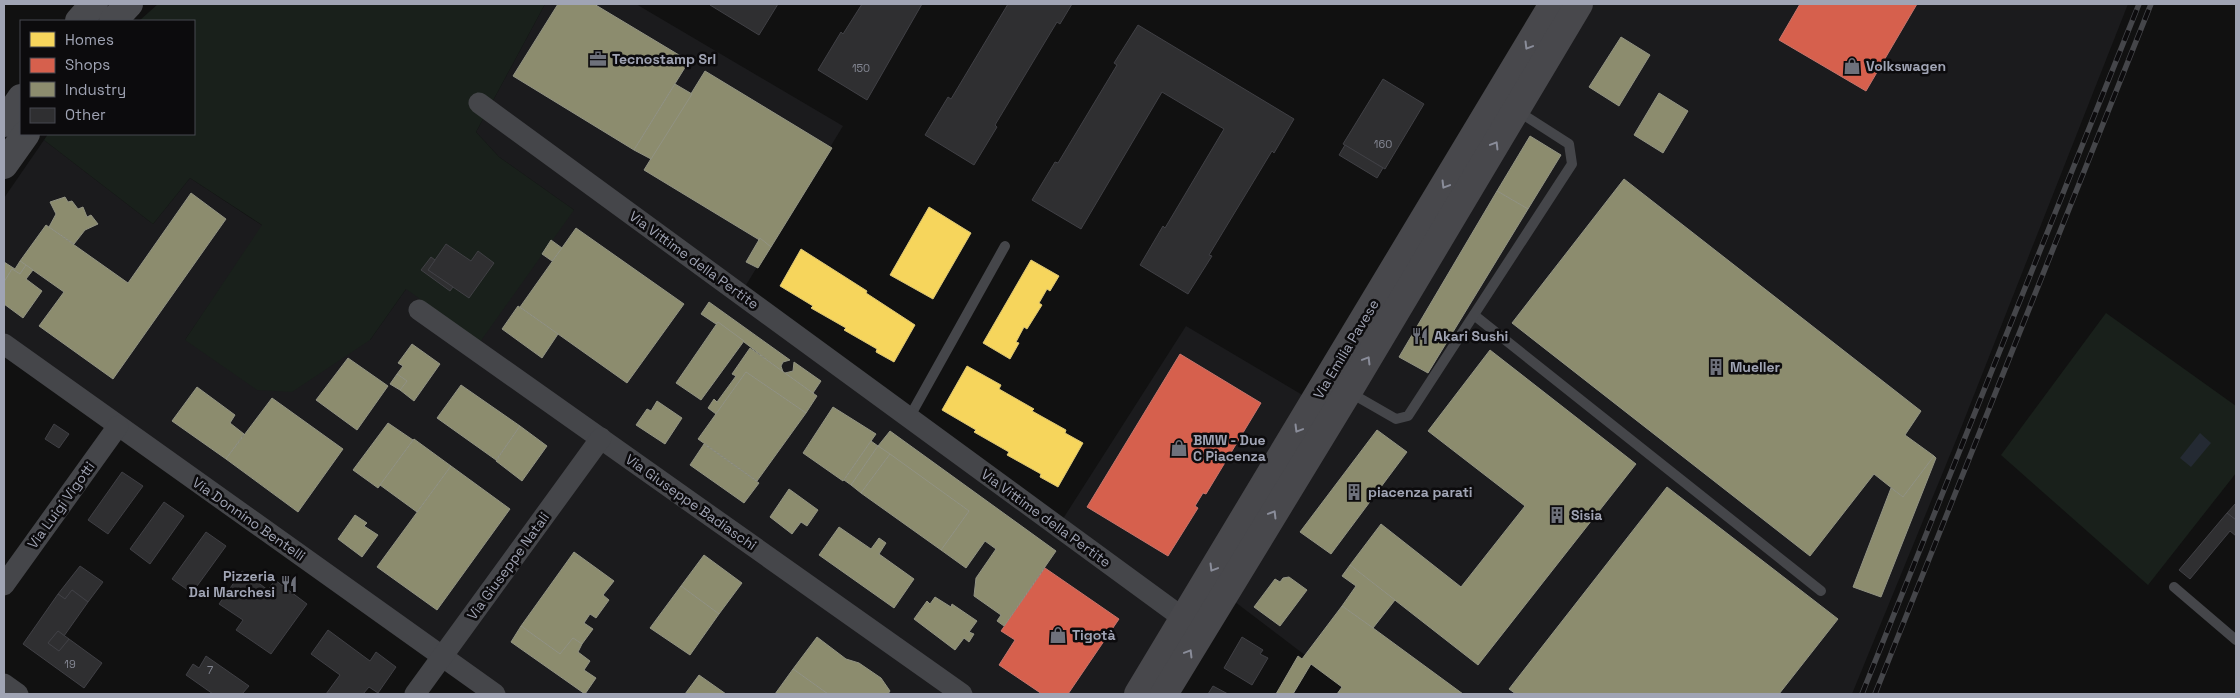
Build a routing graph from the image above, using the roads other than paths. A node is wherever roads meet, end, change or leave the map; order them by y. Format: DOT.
graph roads {
  1 [pos="94,4"];
  2 [pos="129,4"];
  3 [pos="1553,4"];
  4 [pos="1579,4"];
  5 [pos="80,20"];
  6 [pos="114,20"];
  7 [pos="20,99"];
  8 [pos="479,103"];
  9 [pos="1507,104"];
  10 [pos="4,123"];
  11 [pos="25,135"];
  12 [pos="4,165"];
  13 [pos="1005,246"];
  14 [pos="419,310"];
  15 [pos="1474,315"];
  16 [pos="4,344"];
  17 [pos="1330,402"];
  18 [pos="910,418"];
  19 [pos="118,426"];
  20 [pos="601,438"];
  21 [pos="4,585"];
  22 [pos="2174,587"];
  23 [pos="1821,591"];
  24 [pos="1183,618"];
  25 [pos="2236,640"];
  26 [pos="442,657"];
  27 [pos="4,684"];
  28 [pos="953,692"];
  29 [pos="18,694"];
  30 [pos="415,694"];
  31 [pos="495,694"];
  32 [pos="1138,694"];
  33 [pos="1164,694"];
  1 -- 5 [label="main road"];
  2 -- 6 [label="main road"];
  3 -- 9 [label="main road, Via Emilia Pavese, one-way"];
  4 -- 9 [label="main road, Via Emilia Pavese"];
  7 -- 10 [label="main road"];
  8 -- 18 [label="street, Via Vittime della Pertite"];
  9 -- 15 [label="lane"];
  9 -- 17 [label="main road, Via Emilia Pavese"];
  11 -- 12 [label="main road"];
  13 -- 18 [label="lane"];
  14 -- 20 [label="street, Via Giuseppe Badiaschi"];
  15 -- 17 [label="lane"];
  15 -- 23 [label="lane"];
  16 -- 19 [label="street, Via Donnino Bentelli"];
  17 -- 24 [label="main road, Via Emilia Pavese, one-way"];
  33 -- 17 [label="main road, Via Emilia Pavese, one-way"];
  18 -- 24 [label="street, Via Vittime della Pertite"];
  19 -- 21 [label="street, Via Luigi Vigotti"];
  19 -- 26 [label="street, Via Donnino Bentelli"];
  20 -- 26 [label="street, Via Giuseppe Natali"];
  20 -- 28 [label="street, Via Giuseppe Badiaschi"];
  22 -- 25 [label="lane"];
  24 -- 32 [label="main road, Via Emilia Pavese"];
  26 -- 30 [label="street, Via Giuseppe Natali"];
  26 -- 31 [label="street, Via Donnino Bentelli"];
  27 -- 29 [label="street"];
}
